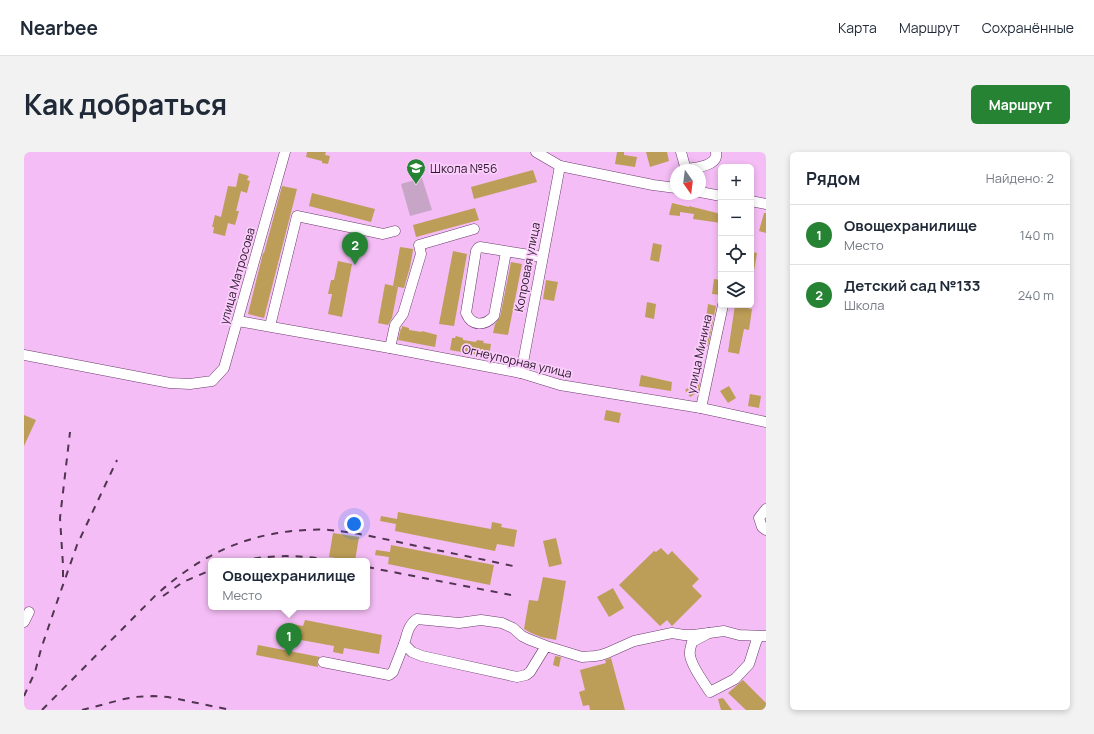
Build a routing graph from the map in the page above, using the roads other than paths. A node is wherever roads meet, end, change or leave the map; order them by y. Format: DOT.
graph roads {
  1 [pos="285,152"];
  2 [pos="536,152"];
  3 [pos="681,152"];
  4 [pos="716,152"];
  5 [pos="684,164"];
  6 [pos="706,165"];
  7 [pos="560,166"];
  8 [pos="670,187"];
  9 [pos="706,193"];
  10 [pos="718,195"];
  11 [pos="754,202"];
  12 [pos="766,204"];
  13 [pos="474,229"];
  14 [pos="395,231"];
  15 [pos="506,252"];
  16 [pos="542,257"];
  17 [pos="722,308"];
  18 [pos="238,321"];
  19 [pos="270,326"];
  20 [pos="390,348"];
  21 [pos="24,355"];
  22 [pos="521,373"];
  23 [pos="701,408"];
  24 [pos="766,422"];
  25 [pos="766,509"];
  26 [pos="766,530"];
  27 [pos="29,612"];
  28 [pos="24,622"];
  29 [pos="709,633"];
  30 [pos="762,636"];
  31 [pos="404,644"];
  32 [pos="546,646"];
  33 [pos="323,662"];
  1 -- 18 [label="street, улица Матросова"];
  2 -- 7 [label="street"];
  3 -- 5 [label="street"];
  4 -- 6 [label="street"];
  7 -- 8 [label="street"];
  7 -- 16 [label="street, Копровая улица"];
  9 -- 10 [label="street"];
  11 -- 12 [label="street"];
  13 -- 20 [label="street"];
  14 -- 19 [label="street"];
  15 -- 15 [label="street"];
  15 -- 16 [label="street"];
  16 -- 22 [label="street, Копровая улица"];
  17 -- 23 [label="street, улица Минина"];
  18 -- 19 [label="street, Огнеупорная улица"];
  18 -- 21 [label="street, улица Матросова"];
  19 -- 20 [label="street, Огнеупорная улица"];
  20 -- 22 [label="street, Огнеупорная улица"];
  22 -- 23 [label="street, Огнеупорная улица"];
  23 -- 24 [label="street, Огнеупорная улица"];
  25 -- 26 [label="street"];
  27 -- 28 [label="street"];
  29 -- 30 [label="street"];
  29 -- 30 [label="street"];
  29 -- 32 [label="street"];
  31 -- 32 [label="street"];
  31 -- 32 [label="street"];
  31 -- 33 [label="street"];
}
